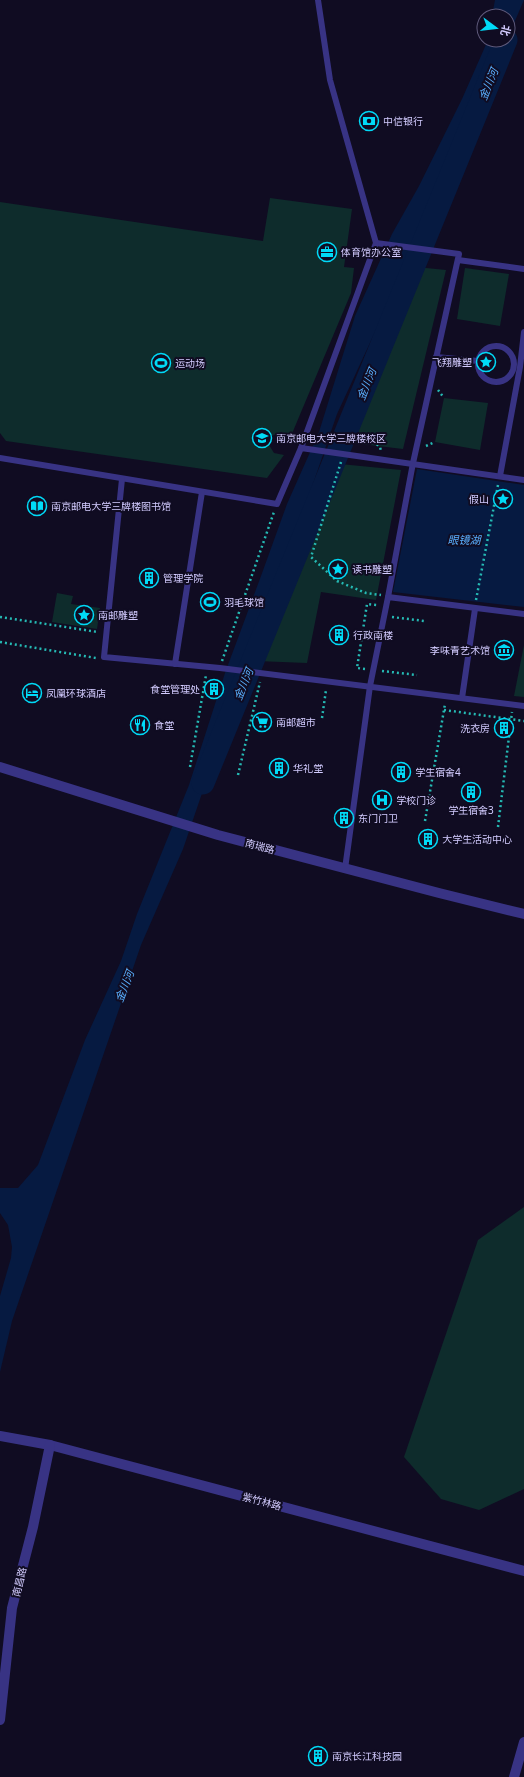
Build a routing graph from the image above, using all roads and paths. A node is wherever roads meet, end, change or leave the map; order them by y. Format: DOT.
graph roads {
  1 [pos="318,0"];
  2 [pos="379,244"];
  3 [pos="458,260"];
  4 [pos="524,269"];
  5 [pos="524,332"];
  6 [pos="436,357"];
  7 [pos="478,361"];
  8 [pos="519,367"];
  9 [pos="301,448"];
  10 [pos="342,454"];
  11 [pos="0,458"];
  12 [pos="413,463"];
  13 [pos="122,479"];
  14 [pos="499,479"];
  15 [pos="524,480"];
  16 [pos="202,492"];
  17 [pos="277,504"];
  18 [pos="388,597"];
  19 [pos="476,601"];
  20 [pos="475,609"];
  21 [pos="524,614"];
  22 [pos="384,616"];
  23 [pos="0,617"];
  24 [pos="424,621"];
  25 [pos="106,634"];
  26 [pos="0,642"];
  27 [pos="104,657"];
  28 [pos="175,664"];
  29 [pos="207,667"];
  30 [pos="220,668"];
  31 [pos="259,673"];
  32 [pos="327,681"];
  33 [pos="370,686"];
  34 [pos="446,696"];
  35 [pos="462,698"];
  36 [pos="524,706"];
  37 [pos="444,710"];
  38 [pos="322,718"];
  39 [pos="511,719"];
  40 [pos="524,721"];
  41 [pos="0,767"];
  42 [pos="190,767"];
  43 [pos="238,775"];
  44 [pos="425,821"];
  45 [pos="498,827"];
  46 [pos="345,868"];
  47 [pos="524,914"];
  48 [pos="0,1436"];
  49 [pos="46,1444"];
  50 [pos="524,1571"];
  51 [pos="0,1720"];
  52 [pos="524,1742"];
  53 [pos="514,1777"];
  1 -- 2 [label="lane"];
  2 -- 3 [label="lane"];
  2 -- 9 [label="lane"];
  3 -- 4 [label="lane"];
  3 -- 6 [label="lane"];
  5 -- 8 [label="lane"];
  6 -- 7 [label="lane"];
  6 -- 12 [label="lane"];
  7 -- 8 [label="lane"];
  7 -- 8 [label="lane"];
  8 -- 14 [label="lane"];
  9 -- 10 [label="lane"];
  9 -- 17 [label="lane"];
  10 -- 12 [label="lane"];
  10 -- 18 [label="path"];
  11 -- 13 [label="lane"];
  12 -- 14 [label="lane"];
  12 -- 18 [label="lane"];
  13 -- 16 [label="lane"];
  13 -- 25 [label="lane"];
  14 -- 15 [label="lane"];
  14 -- 19 [label="path"];
  16 -- 17 [label="lane"];
  16 -- 28 [label="lane"];
  17 -- 30 [label="path"];
  18 -- 20 [label="lane"];
  18 -- 22 [label="lane"];
  20 -- 21 [label="lane"];
  20 -- 35 [label="lane"];
  22 -- 24 [label="path"];
  22 -- 33 [label="lane"];
  23 -- 25 [label="path"];
  25 -- 27 [label="lane"];
  26 -- 27 [label="path"];
  27 -- 28 [label="lane"];
  28 -- 29 [label="lane"];
  29 -- 30 [label="lane"];
  29 -- 42 [label="path"];
  30 -- 31 [label="lane"];
  31 -- 32 [label="lane"];
  31 -- 43 [label="path"];
  32 -- 33 [label="lane"];
  32 -- 38 [label="path"];
  33 -- 34 [label="lane"];
  33 -- 46 [label="lane"];
  34 -- 35 [label="lane"];
  34 -- 37 [label="path"];
  35 -- 36 [label="lane"];
  37 -- 39 [label="path"];
  37 -- 44 [label="path"];
  39 -- 40 [label="path"];
  39 -- 45 [label="path"];
  41 -- 46 [label="street, 南瑞路"];
  46 -- 47 [label="street, 南瑞路"];
  48 -- 49 [label="street, 紫竹林路"];
  49 -- 50 [label="street, 紫竹林路"];
  49 -- 51 [label="street, 南昌路"];
  52 -- 53 [label="street"];
}
